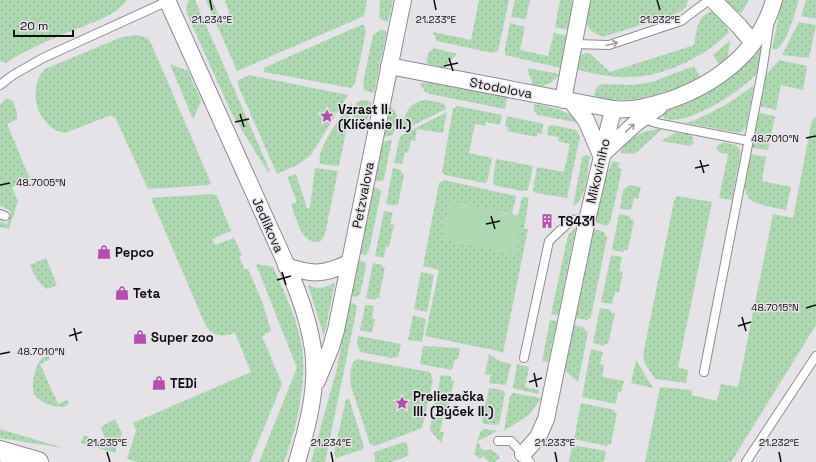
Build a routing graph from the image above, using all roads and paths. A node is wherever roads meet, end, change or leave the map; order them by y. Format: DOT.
graph roads {
  1 [pos="403,0"];
  2 [pos="582,0"];
  3 [pos="709,0"];
  4 [pos="713,0"];
  5 [pos="167,1"];
  6 [pos="772,7"];
  7 [pos="573,44"];
  8 [pos="753,44"];
  9 [pos="389,66"];
  10 [pos="0,85"];
  11 [pos="568,101"];
  12 [pos="613,109"];
  13 [pos="642,112"];
  14 [pos="749,141"];
  15 [pos="602,155"];
  16 [pos="587,218"];
  17 [pos="349,263"];
  18 [pos="286,266"];
  19 [pos="816,356"];
  20 [pos="524,358"];
  21 [pos="704,372"];
  22 [pos="314,388"];
  23 [pos="498,441"];
  24 [pos="0,451"];
  25 [pos="526,458"];
  26 [pos="38,462"];
  27 [pos="297,462"];
  28 [pos="746,462"];
  1 -- 9 [label="street, Petzvalova"];
  2 -- 7 [label="street"];
  7 -- 3 [label="lane, one-way"];
  4 -- 8 [label="street"];
  5 -- 10 [label="lane"];
  5 -- 18 [label="street, Jedlíkova"];
  6 -- 8 [label="street"];
  6 -- 14 [label="lane"];
  7 -- 11 [label="street"];
  8 -- 13 [label="street"];
  9 -- 11 [label="street, Stodolova"];
  9 -- 17 [label="street, Petzvalova"];
  11 -- 12 [label="street, Stodolova"];
  11 -- 15 [label="street"];
  12 -- 13 [label="street"];
  12 -- 15 [label="street, Mikovíniho"];
  13 -- 14 [label="lane"];
  15 -- 13 [label="street, one-way"];
  14 -- 21 [label="lane"];
  15 -- 16 [label="street, Mikovíniho"];
  16 -- 20 [label="lane"];
  16 -- 25 [label="street, Mikovíniho"];
  17 -- 18 [label="street"];
  17 -- 22 [label="street, Petzvalova"];
  18 -- 22 [label="street, Jedlíkova"];
  19 -- 28 [label="lane"];
  22 -- 27 [label="street, Jedlíkova"];
  23 -- 25 [label="lane"];
  24 -- 26 [label="street"];
}
